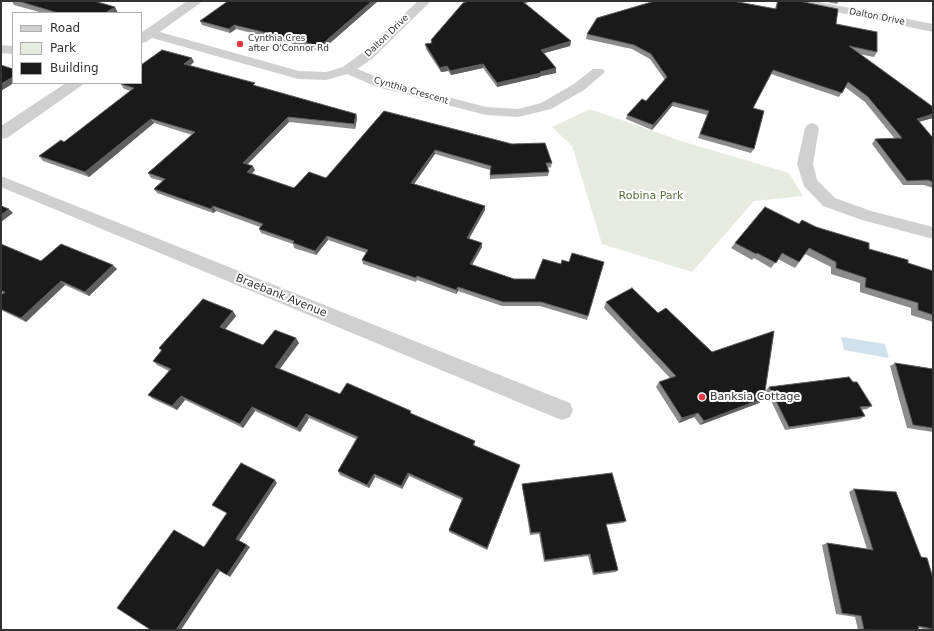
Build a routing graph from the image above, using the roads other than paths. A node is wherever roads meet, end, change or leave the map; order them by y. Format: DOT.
graph roads {
  1 [pos="196,1"];
  2 [pos="425,1"];
  3 [pos="797,1"];
  4 [pos="933,28"];
  5 [pos="145,36"];
  6 [pos="1,49"];
  7 [pos="12,50"];
  8 [pos="348,70"];
  9 [pos="598,72"];
  10 [pos="75,84"];
  11 [pos="812,128"];
  12 [pos="1,134"];
  13 [pos="1,181"];
  14 [pos="933,233"];
  15 [pos="562,410"];
  1 -- 5 [label="street"];
  2 -- 8 [label="street, Dalton Drive"];
  3 -- 4 [label="street, Dalton Drive"];
  5 -- 8 [label="street"];
  6 -- 7 [label="street"];
  8 -- 9 [label="street, Cynthia Crescent"];
  10 -- 12 [label="street"];
  11 -- 14 [label="street"];
  13 -- 15 [label="street, Braebank Avenue"];
}
